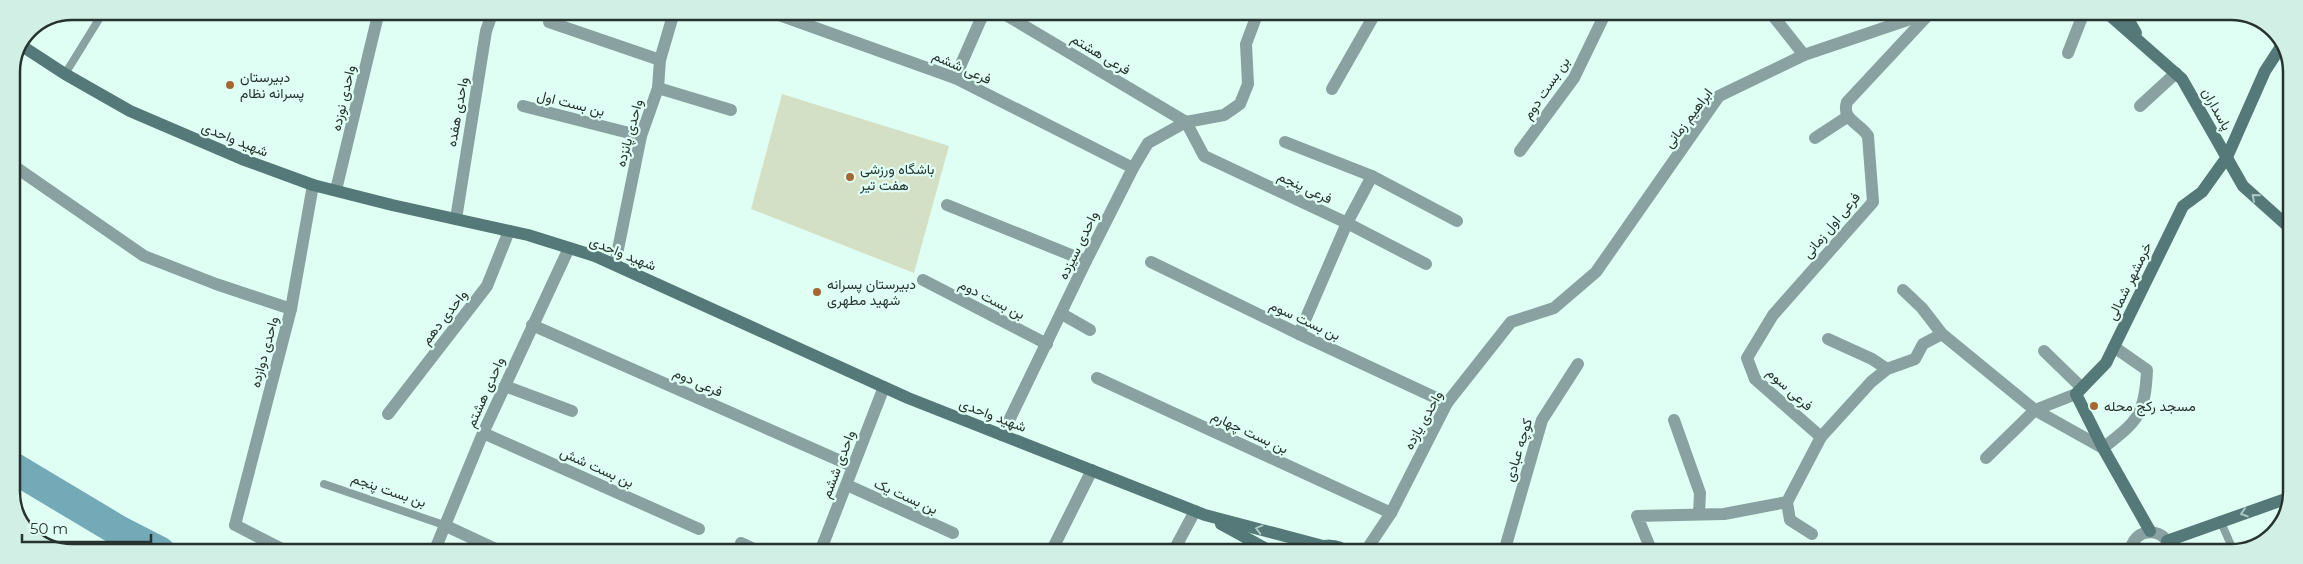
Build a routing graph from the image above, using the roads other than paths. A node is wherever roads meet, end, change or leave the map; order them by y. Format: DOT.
graph roads {
  1 [pos="98,20"];
  2 [pos="377,20"];
  3 [pos="490,20"];
  4 [pos="672,20"];
  5 [pos="793,20"];
  6 [pos="980,20"];
  7 [pos="1014,20"];
  8 [pos="1255,20"];
  9 [pos="1371,20"];
  10 [pos="1602,20"];
  11 [pos="1776,20"];
  12 [pos="1902,20"];
  13 [pos="1924,20"];
  14 [pos="2081,20"];
  15 [pos="2115,20"];
  16 [pos="2129,20"];
  17 [pos="549,22"];
  18 [pos="2143,44"];
  19 [pos="26,49"];
  20 [pos="2278,51"];
  21 [pos="2068,52"];
  22 [pos="1804,54"];
  23 [pos="660,60"];
  24 [pos="2176,73"];
  25 [pos="65,74"];
  26 [pos="955,78"];
  27 [pos="658,88"];
  28 [pos="1332,89"];
  29 [pos="522,106"];
  30 [pos="2140,106"];
  31 [pos="731,110"];
  32 [pos="1847,117"];
  33 [pos="1186,122"];
  34 [pos="641,136"];
  35 [pos="1815,138"];
  36 [pos="1285,142"];
  37 [pos="1520,151"];
  38 [pos="2227,158"];
  39 [pos="1133,168"];
  40 [pos="20,170"];
  41 [pos="1372,176"];
  42 [pos="313,185"];
  43 [pos="336,190"];
  44 [pos="948,205"];
  45 [pos="456,219"];
  46 [pos="1457,221"];
  47 [pos="2283,222"];
  48 [pos="1347,223"];
  49 [pos="509,231"];
  50 [pos="569,248"];
  51 [pos="1086,261"];
  52 [pos="1151,262"];
  53 [pos="615,264"];
  54 [pos="1426,264"];
  55 [pos="923,280"];
  56 [pos="1903,290"];
  57 [pos="1554,308"];
  58 [pos="291,309"];
  59 [pos="1062,314"];
  60 [pos="532,325"];
  61 [pos="1090,330"];
  62 [pos="1299,334"];
  63 [pos="1942,334"];
  64 [pos="1828,339"];
  65 [pos="1047,344"];
  66 [pos="2114,348"];
  67 [pos="2044,351"];
  68 [pos="1747,358"];
  69 [pos="1578,364"];
  70 [pos="1887,369"];
  71 [pos="1097,378"];
  72 [pos="504,386"];
  73 [pos="884,387"];
  74 [pos="2079,391"];
  75 [pos="1448,403"];
  76 [pos="2035,410"];
  77 [pos="572,411"];
  78 [pos="388,414"];
  79 [pos="1674,420"];
  80 [pos="483,433"];
  81 [pos="1002,435"];
  82 [pos="1821,437"];
  83 [pos="2103,448"];
  84 [pos="1986,458"];
  85 [pos="852,466"];
  86 [pos="1092,470"];
  87 [pos="324,484"];
  88 [pos="847,485"];
  89 [pos="2282,500"];
  90 [pos="1786,502"];
  91 [pos="1200,513"];
  92 [pos="1391,513"];
  93 [pos="1699,514"];
  94 [pos="2220,520"];
  95 [pos="444,525"];
  96 [pos="699,529"];
  97 [pos="2150,531"];
  98 [pos="953,534"];
  99 [pos="1812,534"];
  100 [pos="272,544"];
  101 [pos="437,544"];
  102 [pos="485,544"];
  103 [pos="823,544"];
  104 [pos="1056,544"];
  105 [pos="1179,544"];
  106 [pos="1257,544"];
  107 [pos="1316,544"];
  108 [pos="1370,544"];
  109 [pos="1506,544"];
  110 [pos="1649,544"];
  111 [pos="2132,544"];
  112 [pos="2166,544"];
  113 [pos="2174,544"];
  114 [pos="2230,544"];
  1 -- 25 [label="lane"];
  2 -- 43 [label="street, واحدی نوزده"];
  3 -- 45 [label="street, واحدی هفده"];
  4 -- 23 [label="street, واحدی پانزده"];
  5 -- 26 [label="street, فرعی ششم"];
  6 -- 26 [label="street"];
  7 -- 33 [label="street, فرعی هشتم"];
  8 -- 33 [label="street, واحدی سیزده"];
  9 -- 28 [label="street"];
  10 -- 37 [label="street, بن بست دوم"];
  11 -- 22 [label="street"];
  12 -- 22 [label="street, ابراهیم زمانی"];
  13 -- 32 [label="street"];
  14 -- 21 [label="street"];
  15 -- 18 [label="street, پاسداران"];
  16 -- 18 [label="street"];
  17 -- 23 [label="street"];
  18 -- 24 [label="street, پاسداران"];
  19 -- 25 [label="street, شهید واحدی"];
  20 -- 38 [label="street, خرمشهر شمالی"];
  22 -- 57 [label="street, ابراهیم زمانی"];
  23 -- 27 [label="street, واحدی پانزده"];
  24 -- 30 [label="street"];
  24 -- 38 [label="street, پاسداران"];
  25 -- 42 [label="street, شهید واحدی"];
  26 -- 39 [label="street, فرعی ششم"];
  27 -- 31 [label="street"];
  27 -- 34 [label="street, واحدی پانزده"];
  29 -- 34 [label="street, بن بست اول"];
  32 -- 35 [label="street"];
  32 -- 68 [label="street, فرعی اول زمانی"];
  33 -- 39 [label="street, واحدی سیزده"];
  33 -- 48 [label="street, فرعی پنجم"];
  34 -- 53 [label="street, واحدی پانزده"];
  36 -- 41 [label="street"];
  47 -- 38 [label="street, پاسداران, one-way"];
  38 -- 66 [label="street, خرمشهر شمالی"];
  39 -- 51 [label="street, واحدی سیزده"];
  40 -- 58 [label="street"];
  41 -- 46 [label="street"];
  41 -- 48 [label="street"];
  42 -- 43 [label="street, شهید واحدی"];
  42 -- 58 [label="street, واحدی دوازده"];
  43 -- 45 [label="street, شهید واحدی"];
  44 -- 51 [label="street"];
  45 -- 49 [label="street, شهید واحدی"];
  48 -- 54 [label="street, فرعی پنجم"];
  48 -- 62 [label="street"];
  49 -- 50 [label="street, شهید واحدی"];
  49 -- 78 [label="street, واحدی دهم"];
  50 -- 53 [label="street, شهید واحدی"];
  50 -- 60 [label="street, واحدی هشتم"];
  51 -- 59 [label="street, واحدی سیزده"];
  52 -- 62 [label="street, بن بست سوم"];
  53 -- 73 [label="street, شهید واحدی"];
  55 -- 65 [label="street, بن بست دوم"];
  56 -- 63 [label="street"];
  57 -- 75 [label="street, واحدی یازده"];
  58 -- 100 [label="street, واحدی دوازده"];
  59 -- 61 [label="street"];
  59 -- 65 [label="street, واحدی سیزده"];
  60 -- 72 [label="street, واحدی هشتم"];
  60 -- 85 [label="street, فرعی دوم"];
  62 -- 75 [label="street, بن بست سوم"];
  63 -- 70 [label="street"];
  63 -- 76 [label="street"];
  64 -- 70 [label="street"];
  65 -- 81 [label="street, واحدی سیزده"];
  66 -- 74 [label="street, خرمشهر شمالی"];
  66 -- 83 [label="street"];
  67 -- 74 [label="street"];
  68 -- 82 [label="street, فرعی سوم"];
  69 -- 109 [label="street, کوچه عبادی"];
  70 -- 82 [label="street"];
  71 -- 92 [label="street, بن بست چهارم"];
  72 -- 77 [label="street"];
  72 -- 80 [label="street, واحدی هشتم"];
  73 -- 81 [label="street, شهید واحدی"];
  73 -- 85 [label="street, واحدی ششم"];
  74 -- 76 [label="street"];
  74 -- 83 [label="street"];
  75 -- 92 [label="street, واحدی یازده"];
  76 -- 83 [label="street"];
  76 -- 84 [label="street"];
  79 -- 93 [label="street"];
  80 -- 95 [label="street, واحدی هشتم"];
  80 -- 96 [label="street, بن بست شش"];
  81 -- 86 [label="street, شهید واحدی"];
  82 -- 90 [label="street"];
  83 -- 97 [label="street"];
  85 -- 88 [label="street, واحدی ششم"];
  86 -- 91 [label="street, شهید واحدی"];
  86 -- 104 [label="street"];
  87 -- 95 [label="lane, بن بست پنجم"];
  88 -- 98 [label="street, بن بست یک"];
  88 -- 103 [label="street, واحدی ششم"];
  89 -- 94 [label="street, one-way"];
  90 -- 93 [label="street"];
  90 -- 99 [label="street"];
  91 -- 105 [label="street"];
  91 -- 106 [label="street"];
  107 -- 91 [label="street, one-way"];
  92 -- 108 [label="street, واحدی یازده"];
  93 -- 110 [label="street"];
  94 -- 113 [label="street"];
  94 -- 114 [label="lane"];
  95 -- 101 [label="street, واحدی هشتم"];
  95 -- 102 [label="street"];
  97 -- 111 [label="street"];
  97 -- 112 [label="street"];
}
